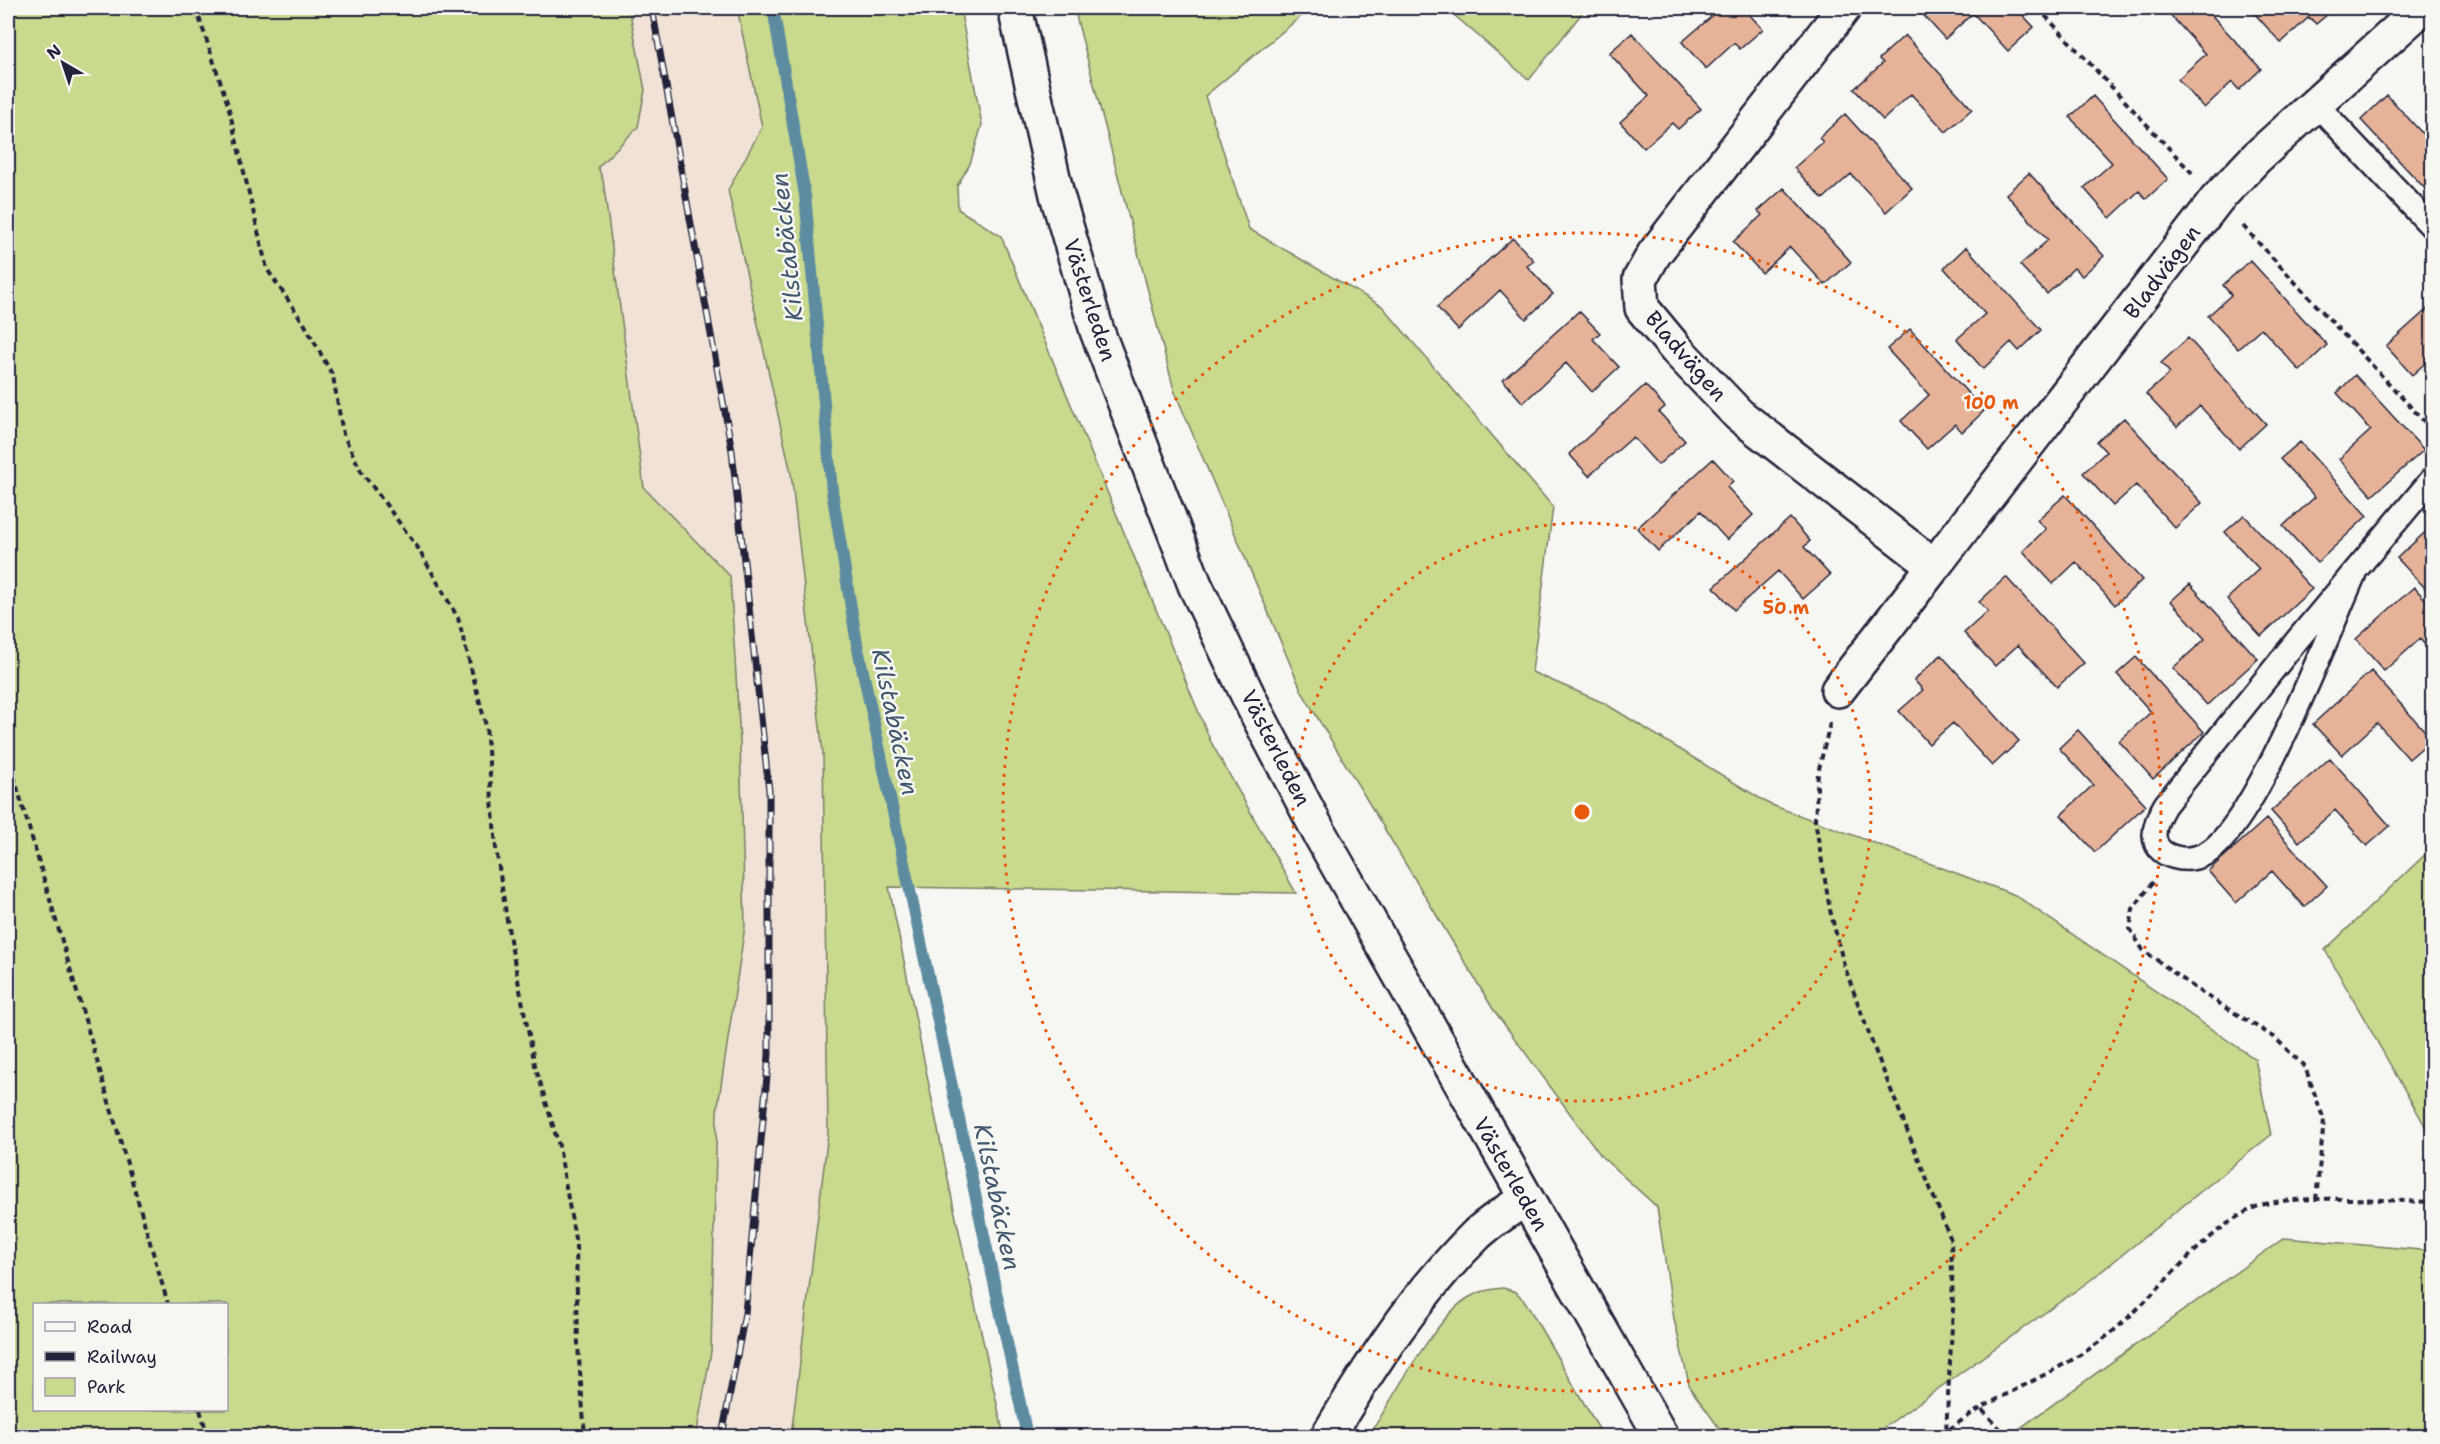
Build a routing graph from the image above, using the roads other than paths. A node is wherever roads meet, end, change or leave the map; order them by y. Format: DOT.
graph roads {
  1 [pos="1015,8"];
  2 [pos="1844,8"];
  3 [pos="2422,8"];
  4 [pos="2316,104"];
  5 [pos="2433,227"];
  6 [pos="2433,479"];
  7 [pos="1934,566"];
  8 [pos="2354,575"];
  9 [pos="1838,690"];
  10 [pos="1525,1199"];
  11 [pos="1328,1437"];
  12 [pos="1660,1437"];
  1 -- 10 [label="street, Västerleden"];
  2 -- 7 [label="street, Bladvägen"];
  3 -- 4 [label="street, Bladvägen"];
  4 -- 5 [label="lane"];
  4 -- 7 [label="street, Bladvägen"];
  6 -- 8 [label="lane"];
  7 -- 9 [label="street, Bladvägen"];
  8 -- 8 [label="lane"];
  10 -- 11 [label="street"];
  10 -- 12 [label="street, Västerleden"];
}
